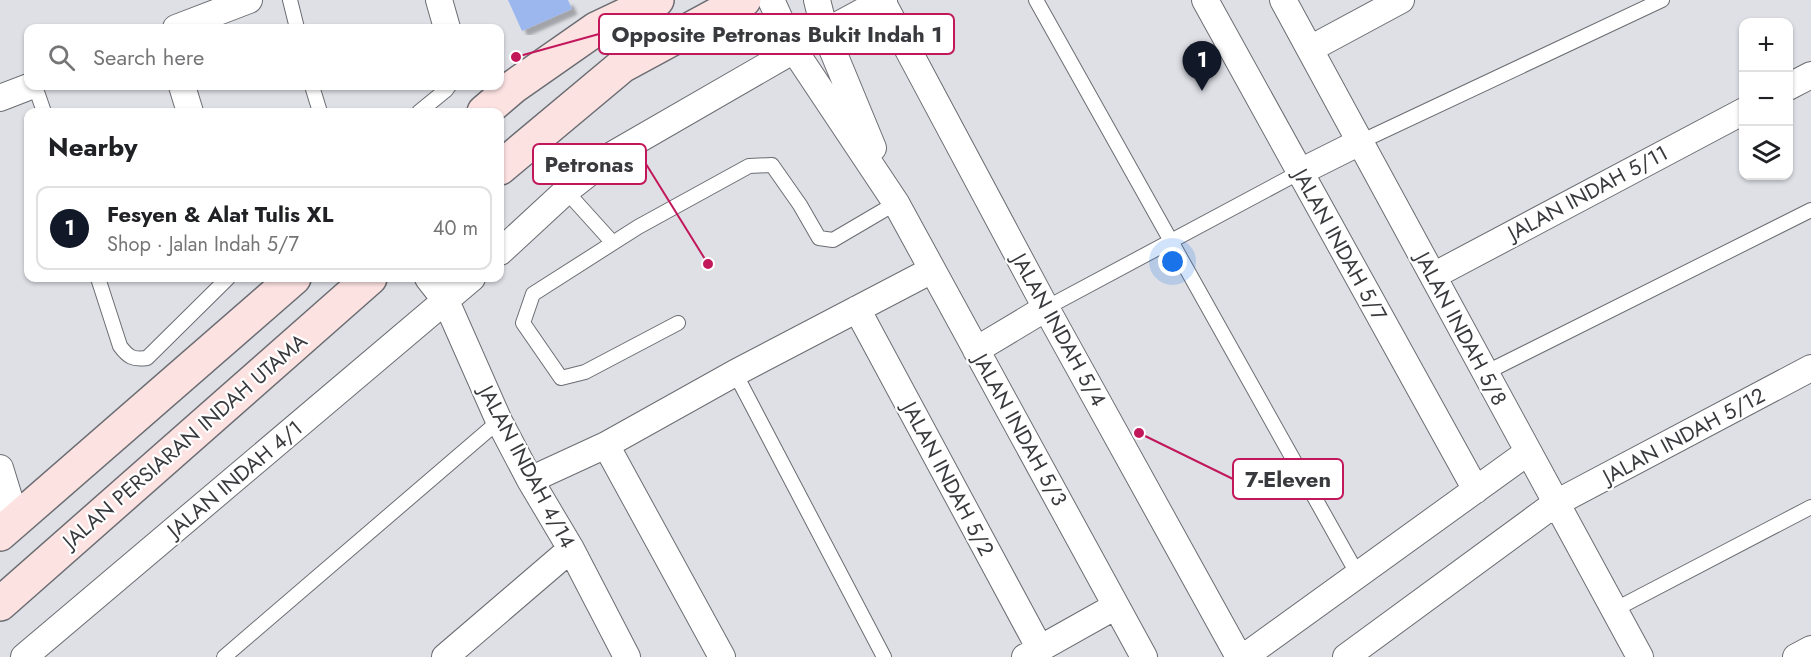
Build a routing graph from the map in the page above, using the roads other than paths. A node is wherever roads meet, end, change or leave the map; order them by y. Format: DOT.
graph roads {
  1 [pos="249,0"];
  2 [pos="290,0"];
  3 [pos="439,0"];
  4 [pos="657,0"];
  5 [pos="744,0"];
  6 [pos="771,0"];
  7 [pos="817,0"];
  8 [pos="883,0"];
  9 [pos="1036,0"];
  10 [pos="1205,0"];
  11 [pos="1283,0"];
  12 [pos="1401,0"];
  13 [pos="1662,0"];
  14 [pos="186,24"];
  15 [pos="296,24"];
  16 [pos="446,24"];
  17 [pos="825,32"];
  18 [pos="1310,49"];
  19 [pos="794,50"];
  20 [pos="1811,75"];
  21 [pos="1793,84"];
  22 [pos="24,89"];
  23 [pos="35,90"];
  24 [pos="183,90"];
  25 [pos="313,90"];
  26 [pos="446,90"];
  27 [pos="0,98"];
  28 [pos="42,108"];
  29 [pos="189,108"];
  30 [pos="319,108"];
  31 [pos="424,108"];
  32 [pos="489,108"];
  33 [pos="1739,113"];
  34 [pos="1360,142"];
  35 [pos="504,165"];
  36 [pos="1300,172"];
  37 [pos="566,191"];
  38 [pos="896,203"];
  39 [pos="1811,210"];
  40 [pos="1172,241"];
  41 [pos="613,243"];
  42 [pos="504,248"];
  43 [pos="932,270"];
  44 [pos="1433,276"];
  45 [pos="99,282"];
  46 [pos="224,282"];
  47 [pos="289,282"];
  48 [pos="365,282"];
  49 [pos="431,282"];
  50 [pos="467,282"];
  51 [pos="446,301"];
  52 [pos="1046,308"];
  53 [pos="857,309"];
  54 [pos="678,323"];
  55 [pos="976,350"];
  56 [pos="1811,368"];
  57 [pos="735,373"];
  58 [pos="1485,373"];
  59 [pos="499,421"];
  60 [pos="606,445"];
  61 [pos="1528,452"];
  62 [pos="0,468"];
  63 [pos="530,480"];
  64 [pos="1476,490"];
  65 [pos="1556,503"];
  66 [pos="1811,507"];
  67 [pos="8,527"];
  68 [pos="571,549"];
  69 [pos="1358,575"];
  70 [pos="0,604"];
  71 [pos="1116,606"];
  72 [pos="1614,610"];
  73 [pos="1811,649"];
  74 [pos="36,653"];
  75 [pos="1032,653"];
  76 [pos="224,657"];
  77 [pos="445,657"];
  78 [pos="627,657"];
  79 [pos="722,657"];
  80 [pos="884,657"];
  81 [pos="1144,657"];
  82 [pos="1239,657"];
  83 [pos="1244,657"];
  84 [pos="1346,657"];
  85 [pos="1640,657"];
  86 [pos="1796,657"];
  1 -- 14 [label="street"];
  2 -- 15 [label="lane"];
  3 -- 16 [label="street"];
  4 -- 32 [label="main road"];
  5 -- 35 [label="main road"];
  6 -- 19 [label="street, JALAN INDAH 5/3"];
  7 -- 17 [label="street, JALAN INDAH 5/3"];
  8 -- 17 [label="street"];
  8 -- 52 [label="street, JALAN INDAH 5/4"];
  9 -- 40 [label="lane"];
  10 -- 36 [label="street, JALAN INDAH 5/7"];
  11 -- 18 [label="street, JALAN INDAH 5/8"];
  12 -- 18 [label="street"];
  13 -- 34 [label="lane"];
  17 -- 38 [label="street, JALAN INDAH 5/3"];
  18 -- 34 [label="street, JALAN INDAH 5/8"];
  19 -- 37 [label="street"];
  19 -- 38 [label="street, JALAN INDAH 5/3"];
  20 -- 21 [label="street"];
  22 -- 27 [label="street"];
  23 -- 28 [label="lane"];
  24 -- 29 [label="street"];
  25 -- 30 [label="lane"];
  26 -- 31 [label="lane"];
  33 -- 44 [label="street, JALAN INDAH 5/11"];
  34 -- 36 [label="street"];
  34 -- 44 [label="street, JALAN INDAH 5/8"];
  36 -- 40 [label="lane"];
  36 -- 64 [label="street, JALAN INDAH 5/7"];
  37 -- 41 [label="lane"];
  37 -- 42 [label="street"];
  38 -- 41 [label="lane"];
  38 -- 43 [label="street, JALAN INDAH 5/3"];
  39 -- 58 [label="lane"];
  40 -- 52 [label="lane"];
  40 -- 69 [label="lane"];
  41 -- 54 [label="lane"];
  43 -- 53 [label="street"];
  43 -- 55 [label="street, JALAN INDAH 5/3"];
  44 -- 58 [label="street, JALAN INDAH 5/8"];
  45 -- 46 [label="lane"];
  47 -- 67 [label="main road"];
  48 -- 70 [label="main road, JALAN PERSIARAN INDAH UTAMA"];
  49 -- 51 [label="street, JALAN INDAH 4/14"];
  50 -- 51 [label="street"];
  51 -- 59 [label="street, JALAN INDAH 4/14"];
  51 -- 74 [label="street, JALAN INDAH 4/1"];
  52 -- 55 [label="street"];
  52 -- 82 [label="street, JALAN INDAH 5/4"];
  53 -- 57 [label="street"];
  53 -- 75 [label="street, JALAN INDAH 5/2"];
  55 -- 71 [label="street, JALAN INDAH 5/3"];
  56 -- 65 [label="street, JALAN INDAH 5/12"];
  57 -- 60 [label="street"];
  57 -- 80 [label="lane"];
  58 -- 61 [label="street, JALAN INDAH 5/8"];
  59 -- 63 [label="street, JALAN INDAH 4/14"];
  59 -- 76 [label="lane"];
  60 -- 63 [label="street"];
  60 -- 79 [label="street"];
  61 -- 64 [label="street"];
  61 -- 65 [label="street, JALAN INDAH 5/8"];
  62 -- 67 [label="street"];
  63 -- 68 [label="street, JALAN INDAH 4/14"];
  64 -- 69 [label="street"];
  65 -- 72 [label="street, JALAN INDAH 5/8"];
  65 -- 84 [label="street, JALAN INDAH 5/12"];
  66 -- 72 [label="lane"];
  68 -- 77 [label="street"];
  68 -- 78 [label="street, JALAN INDAH 4/14"];
  69 -- 83 [label="street"];
  71 -- 75 [label="street"];
  71 -- 81 [label="street, JALAN INDAH 5/3"];
  72 -- 85 [label="street, JALAN INDAH 5/8"];
  73 -- 86 [label="street"];
}
